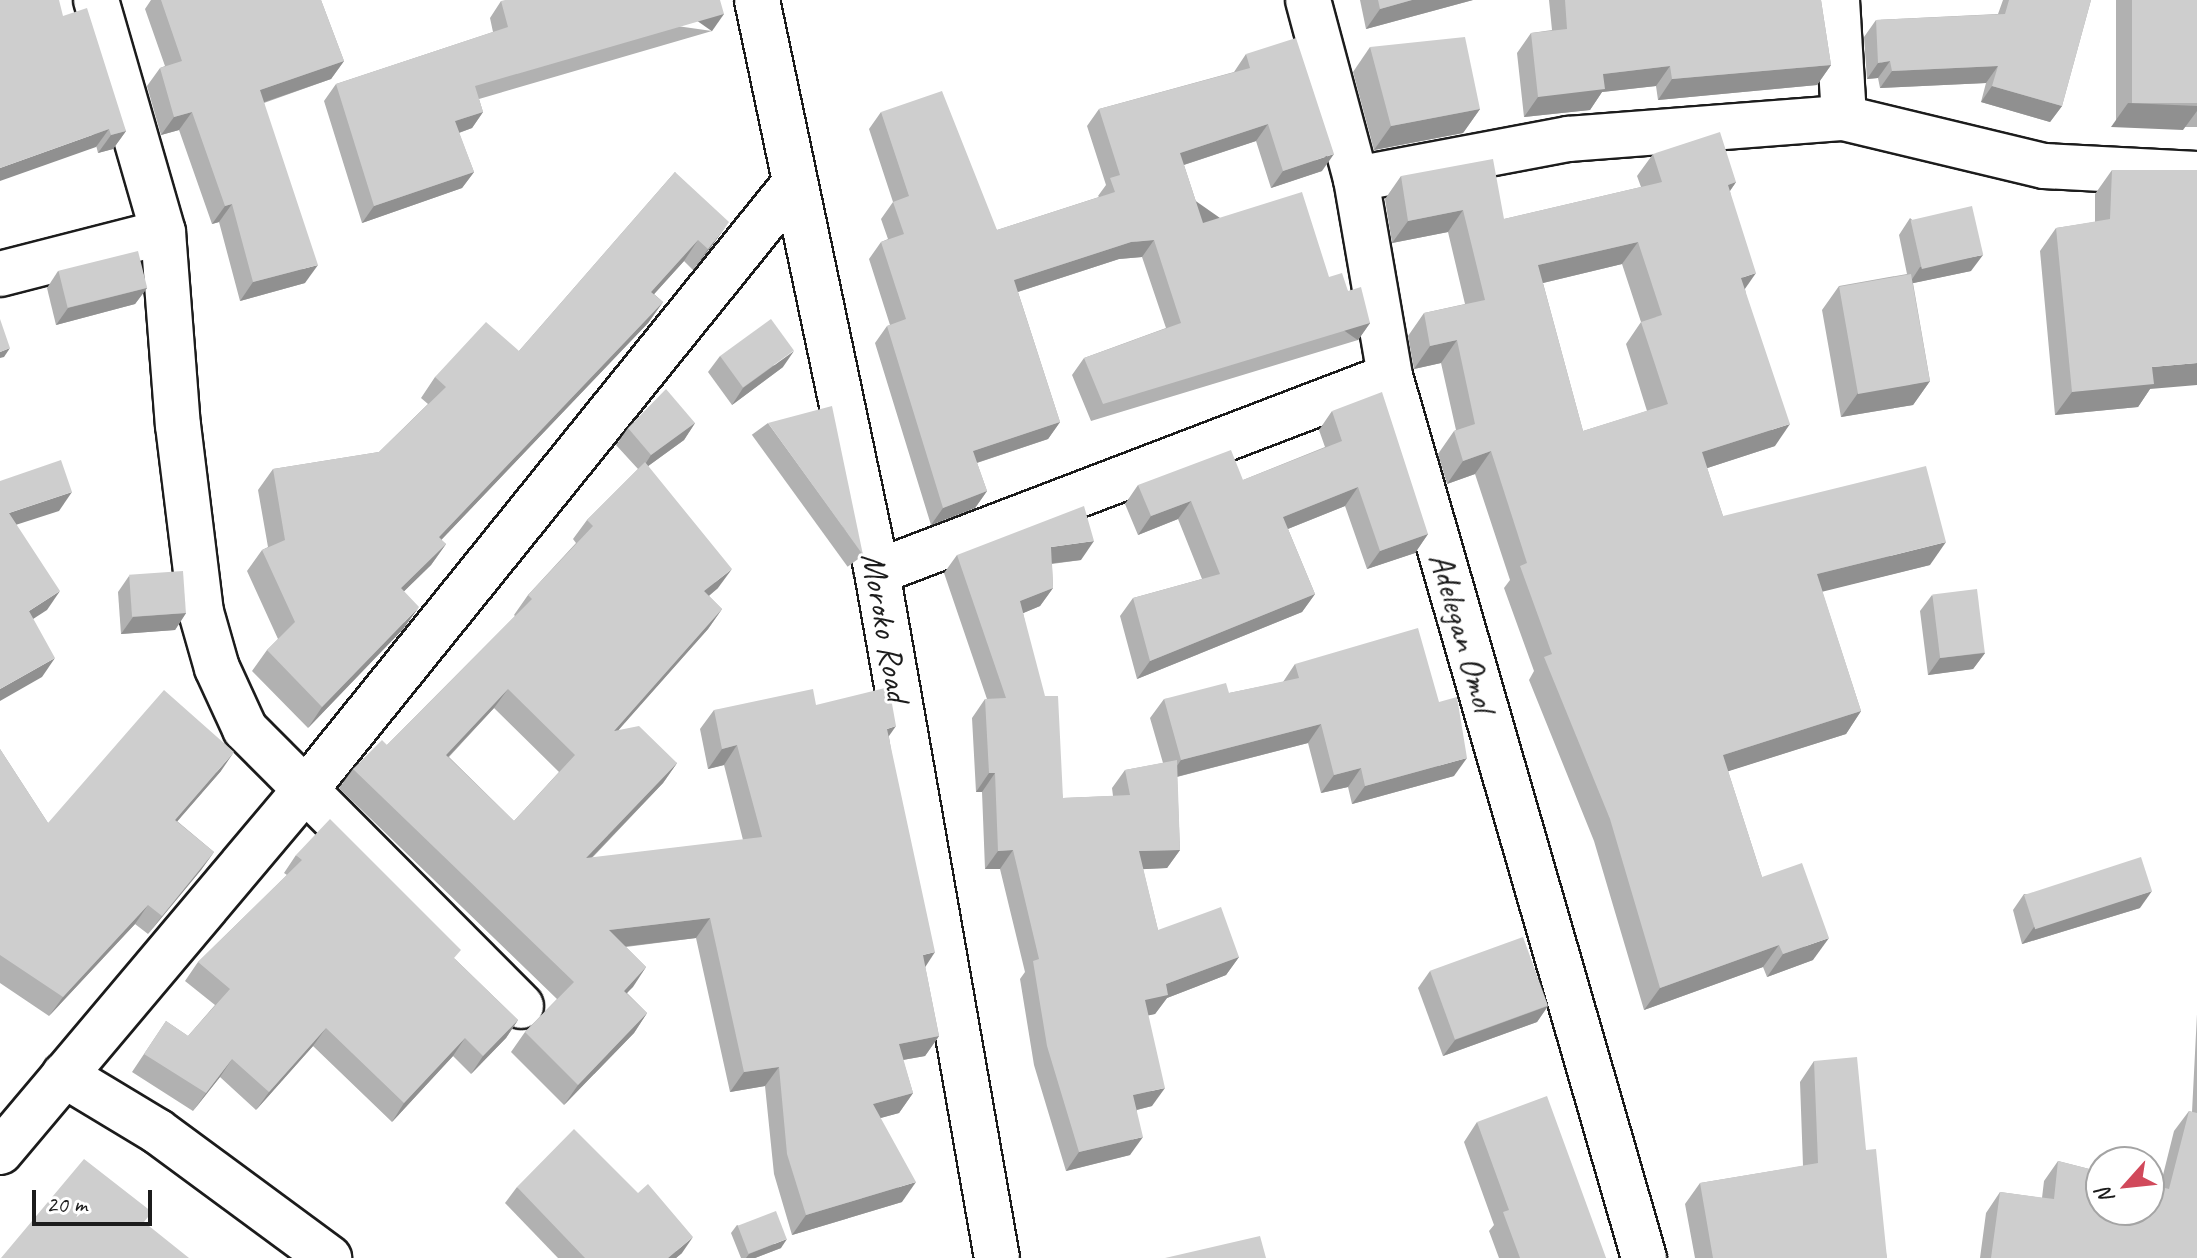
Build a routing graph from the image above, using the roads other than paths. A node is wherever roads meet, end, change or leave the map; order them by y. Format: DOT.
graph roads {
  1 [pos="96,0"];
  2 [pos="757,0"];
  3 [pos="1308,0"];
  4 [pos="1837,0"];
  5 [pos="1844,118"];
  6 [pos="2197,174"];
  7 [pos="1356,179"];
  8 [pos="795,183"];
  9 [pos="163,232"];
  10 [pos="0,274"];
  11 [pos="1390,376"];
  12 [pos="877,572"];
  13 [pos="307,788"];
  14 [pos="521,1006"];
  15 [pos="64,1075"];
  16 [pos="2,1146"];
  17 [pos="329,1258"];
  18 [pos="997,1258"];
  19 [pos="1644,1258"];
  1 -- 9 [label="street"];
  2 -- 8 [label="street, Moroko Road"];
  3 -- 7 [label="street, Adelegan Omol"];
  4 -- 5 [label="street"];
  5 -- 6 [label="street"];
  5 -- 7 [label="street"];
  7 -- 11 [label="street, Adelegan Omol"];
  8 -- 12 [label="street, Moroko Road"];
  8 -- 13 [label="street"];
  9 -- 10 [label="street"];
  9 -- 13 [label="street"];
  11 -- 12 [label="street"];
  11 -- 19 [label="street, Adelegan Omol"];
  12 -- 18 [label="street, Moroko Road"];
  13 -- 14 [label="street"];
  13 -- 15 [label="street"];
  15 -- 16 [label="street"];
  15 -- 17 [label="street"];
}
